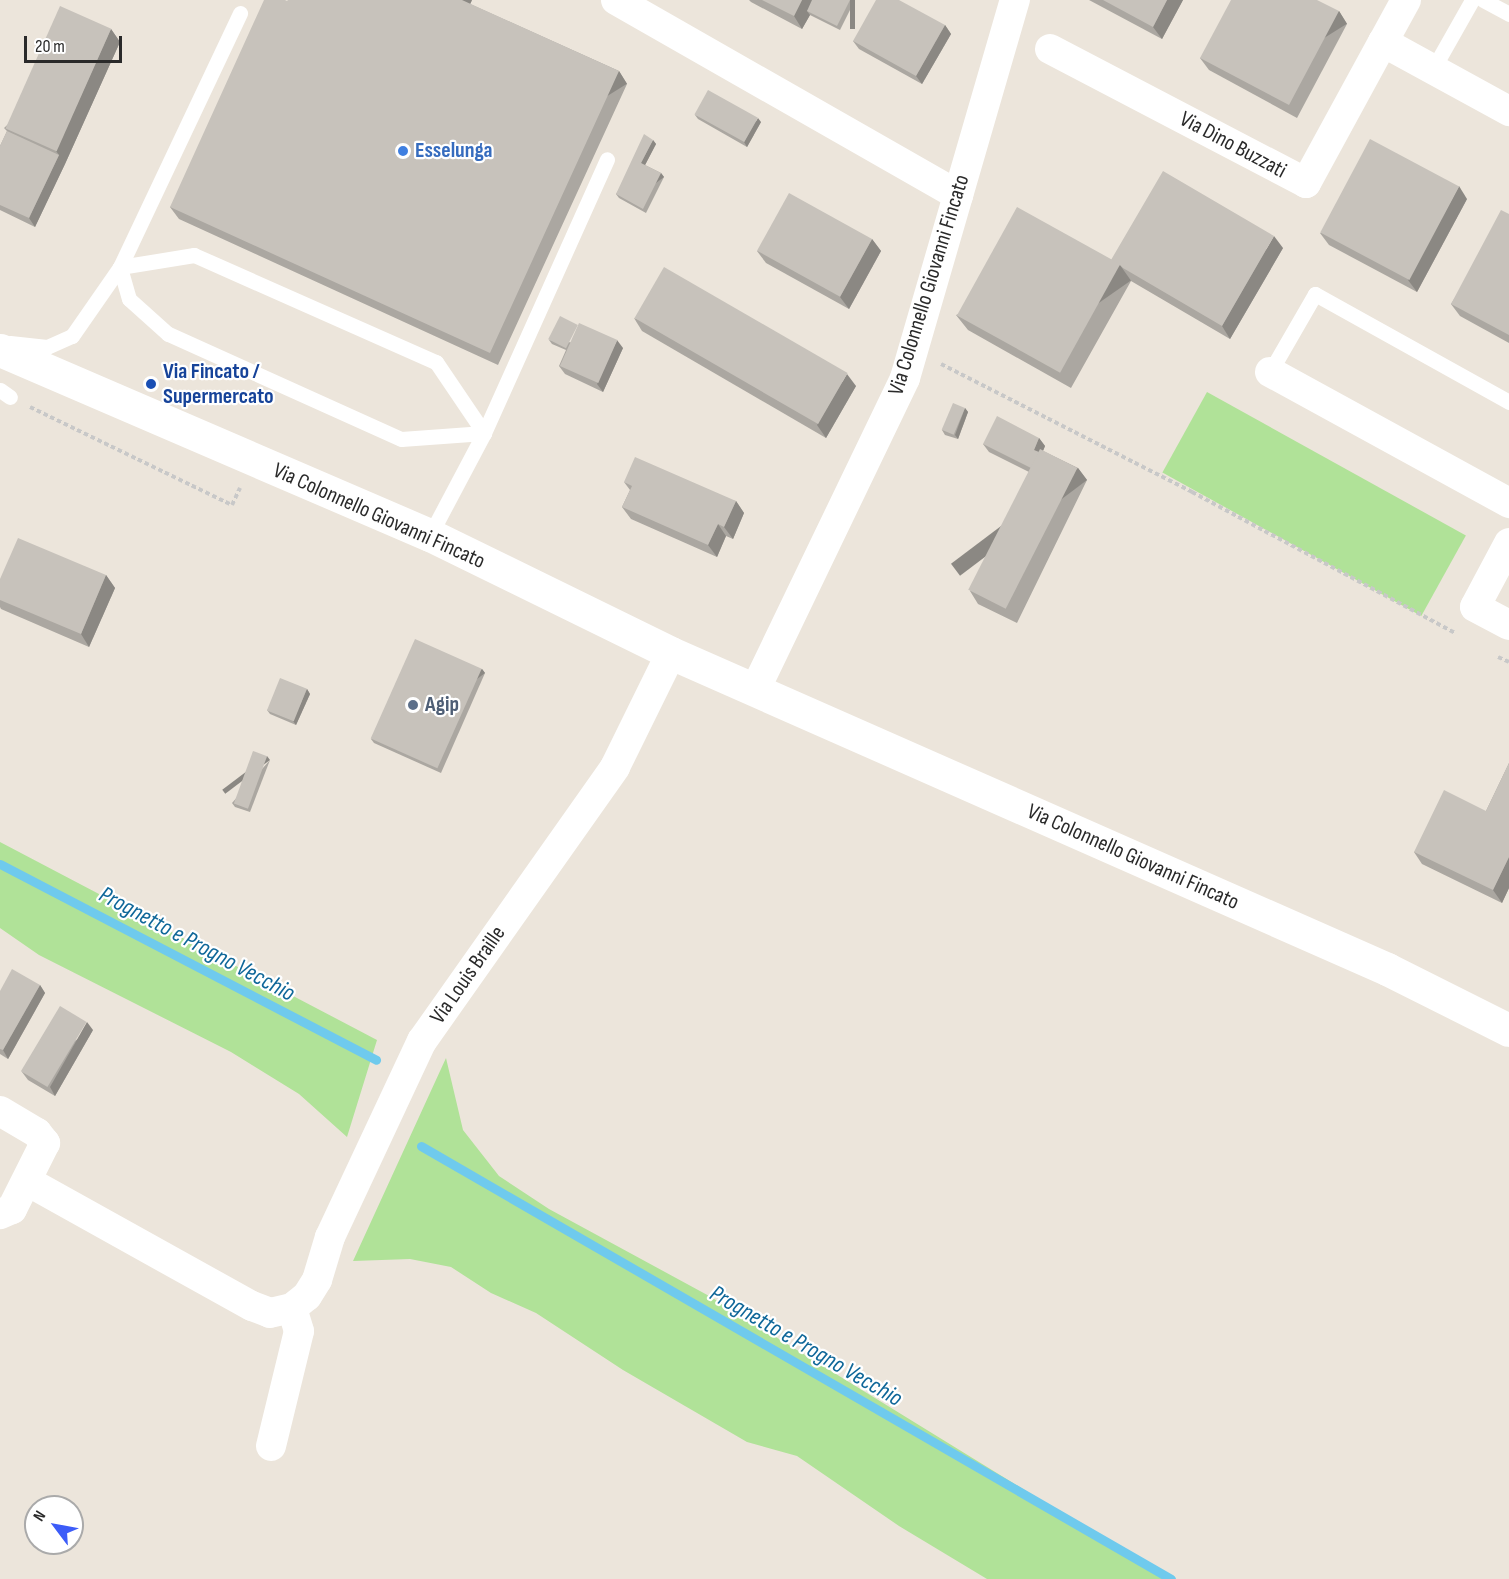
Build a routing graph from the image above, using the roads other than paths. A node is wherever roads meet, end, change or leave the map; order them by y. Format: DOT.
graph roads {
  1 [pos="616,0"];
  2 [pos="1015,0"];
  3 [pos="1406,0"];
  4 [pos="1472,0"];
  5 [pos="1483,0"];
  6 [pos="240,13"];
  7 [pos="1509,14"];
  8 [pos="1383,42"];
  9 [pos="1050,49"];
  10 [pos="1433,69"];
  11 [pos="1509,111"];
  12 [pos="607,159"];
  13 [pos="958,195"];
  14 [pos="120,267"];
  15 [pos="0,342"];
  16 [pos="0,350"];
  17 [pos="1270,372"];
  18 [pos="1509,402"];
  19 [pos="484,433"];
  20 [pos="1509,503"];
  21 [pos="430,535"];
  22 [pos="1509,543"];
  23 [pos="1509,625"];
  24 [pos="671,653"];
  25 [pos="755,690"];
  26 [pos="1509,1030"];
  27 [pos="0,1111"];
  28 [pos="27,1181"];
  29 [pos="0,1214"];
  30 [pos="292,1308"];
  31 [pos="271,1446"];
  1 -- 13 [label="street"];
  2 -- 13 [label="street, Via Colonnello Giovanni Fincato"];
  3 -- 8 [label="street, Via Dino Buzzati"];
  4 -- 10 [label="lane"];
  5 -- 7 [label="lane"];
  6 -- 14 [label="lane"];
  8 -- 9 [label="street, Via Dino Buzzati"];
  8 -- 10 [label="street"];
  10 -- 11 [label="street"];
  12 -- 19 [label="lane"];
  13 -- 25 [label="street, Via Colonnello Giovanni Fincato"];
  14 -- 15 [label="lane"];
  14 -- 19 [label="lane"];
  14 -- 19 [label="lane"];
  16 -- 21 [label="main road, Via Colonnello Giovanni Fincato"];
  17 -- 18 [label="lane"];
  17 -- 20 [label="street"];
  19 -- 21 [label="lane"];
  21 -- 24 [label="main road, Via Colonnello Giovanni Fincato"];
  22 -- 23 [label="street"];
  24 -- 25 [label="main road, Via Colonnello Giovanni Fincato"];
  24 -- 30 [label="street, Via Louis Braille"];
  25 -- 26 [label="main road, Via Colonnello Giovanni Fincato"];
  27 -- 28 [label="street"];
  28 -- 29 [label="street"];
  28 -- 30 [label="street"];
  30 -- 31 [label="street"];
}
